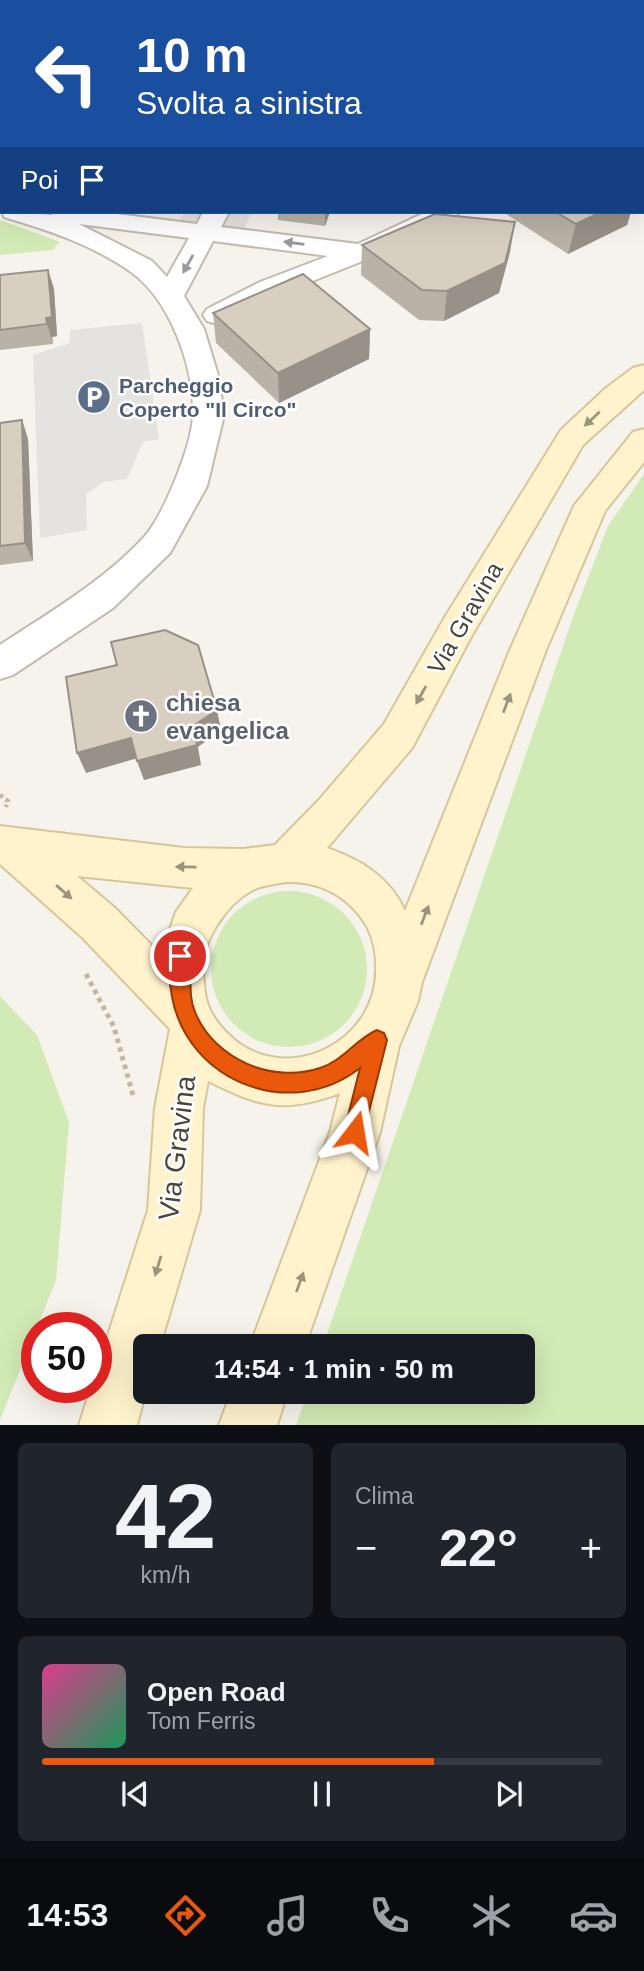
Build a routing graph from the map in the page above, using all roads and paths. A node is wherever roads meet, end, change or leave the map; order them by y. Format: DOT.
graph roads {
  1 [pos="20,214"];
  2 [pos="75,214"];
  3 [pos="442,214"];
  4 [pos="211,222"];
  5 [pos="361,252"];
  6 [pos="170,296"];
  7 [pos="190,329"];
  8 [pos="644,375"];
  9 [pos="644,440"];
  10 [pos="3,664"];
  11 [pos="6,846"];
  12 [pos="270,865"];
  13 [pos="81,964"];
  14 [pos="401,979"];
  15 [pos="189,1021"];
  16 [pos="377,1040"];
  17 [pos="135,1102"];
  18 [pos="281,1334"];
  19 [pos="255,1404"];
  20 [pos="108,1425"];
  21 [pos="248,1425"];
  1 -- 6 [label="street"];
  2 -- 4 [label="street"];
  3 -- 5 [label="street"];
  5 -- 4 [label="street, one-way"];
  4 -- 6 [label="street, one-way"];
  5 -- 7 [label="street"];
  6 -- 7 [label="street"];
  7 -- 10 [label="street"];
  8 -- 12 [label="main road, Via Gravina, one-way"];
  14 -- 9 [label="main road, one-way"];
  12 -- 11 [label="main road, one-way"];
  11 -- 15 [label="main road, one-way"];
  12 -- 14 [label="main road"];
  12 -- 15 [label="main road"];
  13 -- 17 [label="path"];
  14 -- 16 [label="main road"];
  15 -- 16 [label="main road"];
  15 -- 20 [label="main road, Via Gravina, one-way"];
  18 -- 16 [label="main road, one-way"];
  19 -- 21 [label="main road"];
}
